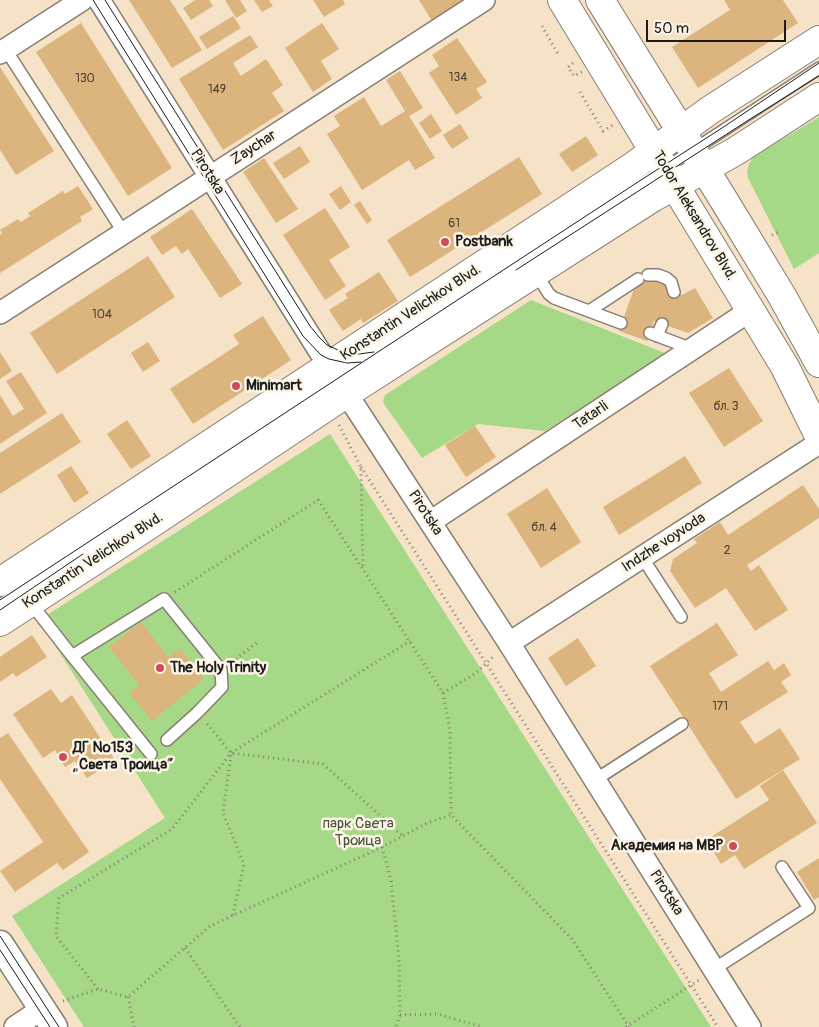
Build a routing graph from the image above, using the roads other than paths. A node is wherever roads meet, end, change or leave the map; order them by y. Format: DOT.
graph roads {
  1 [pos="82,0"];
  2 [pos="99,0"];
  3 [pos="484,0"];
  4 [pos="562,0"];
  5 [pos="600,0"];
  6 [pos="819,40"];
  7 [pos="3,52"];
  8 [pos="819,68"];
  9 [pos="819,97"];
  10 [pos="694,150"];
  11 [pos="665,168"];
  12 [pos="210,177"];
  13 [pos="124,233"];
  14 [pos="548,265"];
  15 [pos="674,292"];
  16 [pos="751,310"];
  17 [pos="589,311"];
  18 [pos="0,313"];
  19 [pos="622,323"];
  20 [pos="662,324"];
  21 [pos="692,349"];
  22 [pos="819,363"];
  23 [pos="338,380"];
  24 [pos="819,436"];
  25 [pos="819,443"];
  26 [pos="430,522"];
  27 [pos="642,557"];
  28 [pos="0,582"];
  29 [pos="30,602"];
  30 [pos="0,604"];
  31 [pos="681,617"];
  32 [pos="0,622"];
  33 [pos="509,643"];
  34 [pos="72,656"];
  35 [pos="682,724"];
  36 [pos="167,740"];
  37 [pos="151,754"];
  38 [pos="595,780"];
  39 [pos="782,867"];
  40 [pos="0,944"];
  41 [pos="714,970"];
  42 [pos="53,1013"];
  43 [pos="15,1027"];
  44 [pos="750,1027"];
  1 -- 7 [label="street"];
  2 -- 12 [label="street, Pirotska"];
  3 -- 12 [label="street, Zaychar"];
  4 -- 11 [label="main road, Todor Aleksandrov Blvd."];
  5 -- 10 [label="main road"];
  6 -- 10 [label="main road, Konstantin Velichkov Blvd."];
  7 -- 13 [label="lane"];
  8 -- 10 [label="lane, Konstantin Velichkov Blvd."];
  9 -- 10 [label="main road, Konstantin Velichkov Blvd."];
  10 -- 11 [label="main road, Konstantin Velichkov Blvd."];
  10 -- 11 [label="main road, Konstantin Velichkov Blvd."];
  10 -- 22 [label="main road"];
  11 -- 14 [label="main road, Konstantin Velichkov Blvd."];
  11 -- 16 [label="main road, Todor Aleksandrov Blvd."];
  11 -- 23 [label="main road, Konstantin Velichkov Blvd."];
  12 -- 13 [label="street, Zaychar"];
  12 -- 23 [label="street, Pirotska"];
  13 -- 18 [label="street, Zaychar"];
  14 -- 17 [label="lane"];
  14 -- 23 [label="main road, Konstantin Velichkov Blvd."];
  15 -- 17 [label="lane"];
  16 -- 21 [label="street, Tatarli"];
  16 -- 24 [label="main road, Todor Aleksandrov Blvd."];
  17 -- 19 [label="lane"];
  20 -- 21 [label="lane"];
  21 -- 26 [label="street, Tatarli"];
  23 -- 26 [label="street, Pirotska"];
  23 -- 28 [label="main road, Konstantin Velichkov Blvd."];
  23 -- 29 [label="main road, Konstantin Velichkov Blvd."];
  23 -- 30 [label="lane, Konstantin Velichkov Blvd."];
  25 -- 27 [label="street, Indzhe voyvoda"];
  26 -- 33 [label="street, Pirotska"];
  27 -- 31 [label="lane"];
  27 -- 33 [label="street, Indzhe voyvoda"];
  29 -- 32 [label="main road, Konstantin Velichkov Blvd."];
  29 -- 34 [label="lane"];
  33 -- 38 [label="street, Pirotska"];
  34 -- 36 [label="lane"];
  34 -- 37 [label="lane"];
  35 -- 38 [label="lane"];
  38 -- 41 [label="street, Pirotska"];
  39 -- 41 [label="lane"];
  40 -- 42 [label="street"];
  41 -- 44 [label="street, Pirotska"];
  42 -- 43 [label="street"];
}
